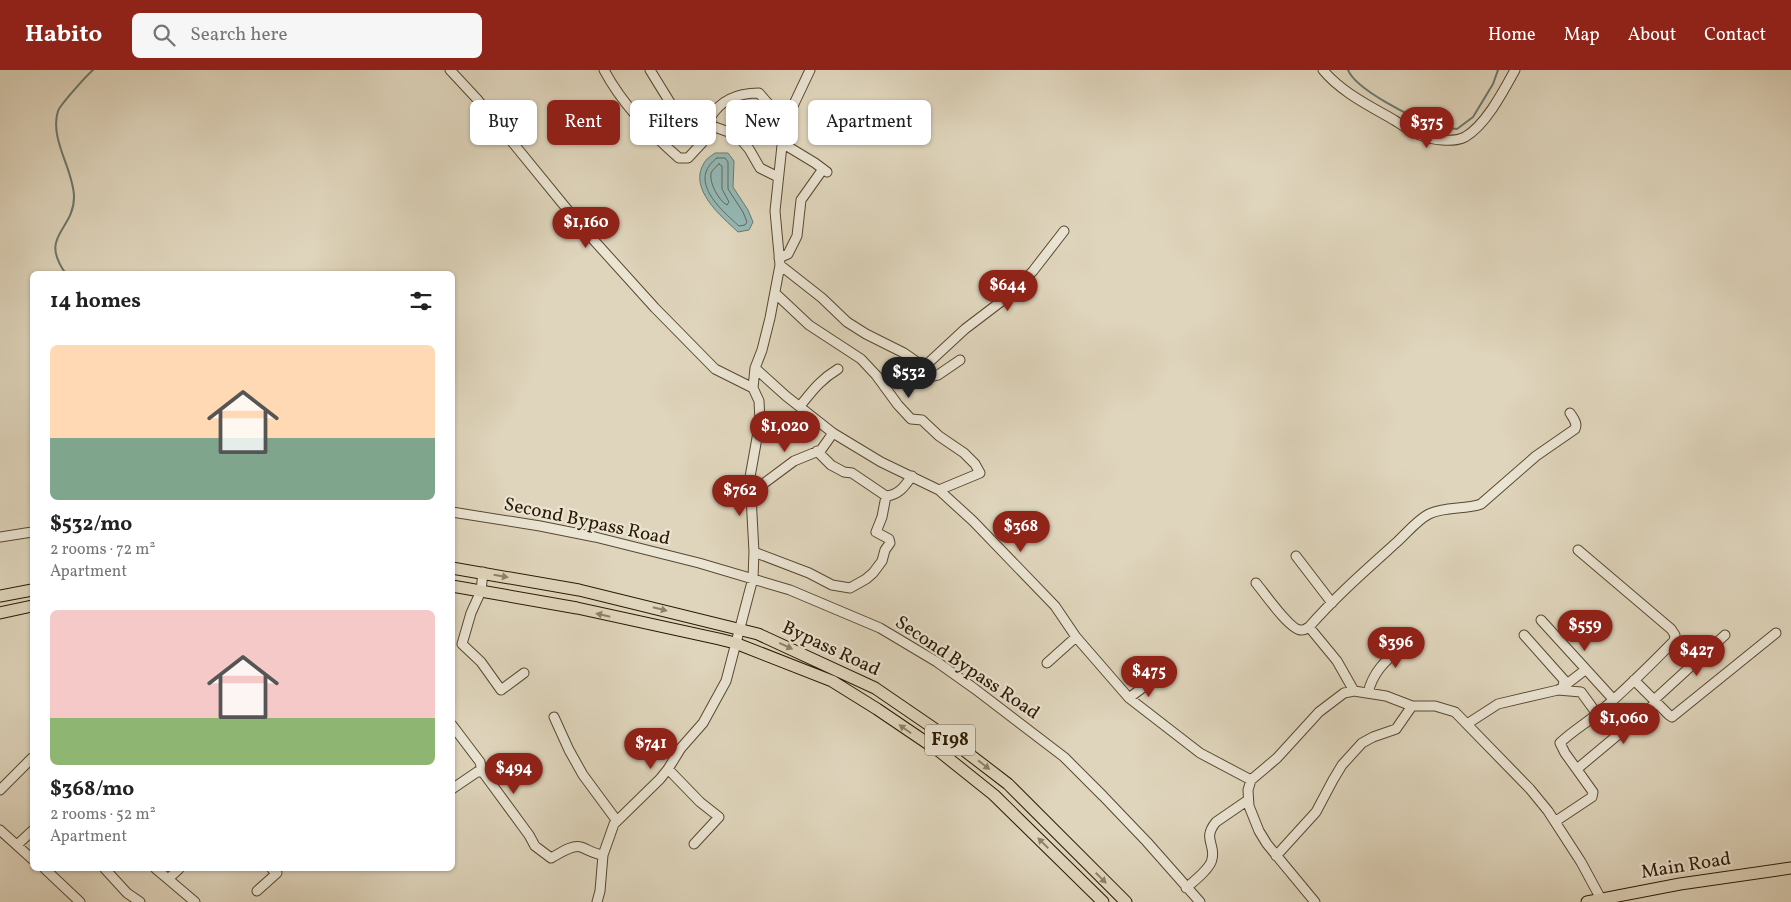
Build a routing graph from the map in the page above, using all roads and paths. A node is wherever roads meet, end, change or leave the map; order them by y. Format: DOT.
graph roads {
  1 [pos="450,70"];
  2 [pos="604,70"];
  3 [pos="650,70"];
  4 [pos="810,70"];
  5 [pos="1323,70"];
  6 [pos="1515,70"];
  7 [pos="668,100"];
  8 [pos="726,100"];
  9 [pos="726,100"];
  10 [pos="765,100"];
  11 [pos="796,100"];
  12 [pos="630,108"];
  13 [pos="716,110"];
  14 [pos="716,127"];
  15 [pos="666,145"];
  16 [pos="700,145"];
  17 [pos="782,145"];
  18 [pos="785,145"];
  19 [pos="778,177"];
  20 [pos="1064,231"];
  21 [pos="779,262"];
  22 [pos="775,293"];
  23 [pos="960,360"];
  24 [pos="924,366"];
  25 [pos="755,368"];
  26 [pos="838,369"];
  27 [pos="752,388"];
  28 [pos="800,406"];
  29 [pos="1570,412"];
  30 [pos="833,433"];
  31 [pos="817,451"];
  32 [pos="912,476"];
  33 [pos="750,490"];
  34 [pos="939,490"];
  35 [pos="886,496"];
  36 [pos="455,513"];
  37 [pos="30,532"];
  38 [pos="0,537"];
  39 [pos="1578,550"];
  40 [pos="754,552"];
  41 [pos="1296,556"];
  42 [pos="455,568"];
  43 [pos="483,572"];
  44 [pos="753,578"];
  45 [pos="1256,583"];
  46 [pos="455,587"];
  47 [pos="30,590"];
  48 [pos="481,592"];
  49 [pos="0,596"];
  50 [pos="1332,603"];
  51 [pos="30,606"];
  52 [pos="0,613"];
  53 [pos="1541,620"];
  54 [pos="1309,627"];
  55 [pos="740,629"];
  56 [pos="1776,633"];
  57 [pos="1524,635"];
  58 [pos="1725,635"];
  59 [pos="1076,637"];
  60 [pos="1411,638"];
  61 [pos="735,643"];
  62 [pos="1047,663"];
  63 [pos="1585,670"];
  64 [pos="524,673"];
  65 [pos="1154,679"];
  66 [pos="1634,680"];
  67 [pos="1561,688"];
  68 [pos="1354,691"];
  69 [pos="1368,693"];
  70 [pos="1130,698"];
  71 [pos="1613,699"];
  72 [pos="1655,701"];
  73 [pos="1412,706"];
  74 [pos="1597,714"];
  75 [pos="554,717"];
  76 [pos="1468,724"];
  77 [pos="455,729"];
  78 [pos="948,738"];
  79 [pos="939,752"];
  80 [pos="30,760"];
  81 [pos="1576,768"];
  82 [pos="668,769"];
  83 [pos="482,771"];
  84 [pos="1252,780"];
  85 [pos="455,787"];
  86 [pos="0,790"];
  87 [pos="1248,800"];
  88 [pos="1556,821"];
  89 [pos="617,822"];
  90 [pos="30,833"];
  91 [pos="1,834"];
  92 [pos="694,844"];
  93 [pos="17,845"];
  94 [pos="603,855"];
  95 [pos="1276,856"];
  96 [pos="30,857"];
  97 [pos="1791,868"];
  98 [pos="46,871"];
  99 [pos="107,871"];
  100 [pos="158,871"];
  101 [pos="176,871"];
  102 [pos="274,871"];
  103 [pos="168,879"];
  104 [pos="1186,888"];
  105 [pos="257,891"];
  106 [pos="1601,899"];
  107 [pos="80,902"];
  108 [pos="140,902"];
  109 [pos="195,902"];
  110 [pos="597,902"];
  111 [pos="1103,902"];
  112 [pos="1125,902"];
  113 [pos="1200,902"];
  114 [pos="1315,902"];
  115 [pos="1587,902"];
  1 -- 27 [label="street"];
  2 -- 12 [label="street"];
  3 -- 7 [label="street"];
  4 -- 11 [label="street"];
  5 -- 6 [label="street"];
  8 -- 13 [label="street"];
  9 -- 10 [label="street"];
  14 -- 19 [label="street"];
  15 -- 16 [label="street"];
  17 -- 19 [label="street"];
  18 -- 21 [label="street"];
  19 -- 21 [label="street"];
  20 -- 24 [label="street"];
  21 -- 22 [label="street"];
  21 -- 24 [label="street"];
  22 -- 25 [label="street"];
  22 -- 34 [label="street"];
  23 -- 24 [label="street"];
  25 -- 27 [label="street"];
  25 -- 28 [label="street"];
  26 -- 28 [label="street"];
  27 -- 33 [label="street"];
  28 -- 30 [label="street"];
  29 -- 50 [label="street"];
  30 -- 31 [label="street"];
  30 -- 32 [label="street"];
  31 -- 33 [label="street"];
  31 -- 35 [label="street"];
  32 -- 34 [label="street"];
  32 -- 35 [label="street"];
  33 -- 40 [label="street"];
  34 -- 59 [label="street"];
  35 -- 40 [label="street"];
  36 -- 44 [label="street, Second Bypass Road"];
  37 -- 38 [label="street"];
  39 -- 66 [label="street"];
  40 -- 44 [label="street"];
  41 -- 50 [label="street"];
  42 -- 43 [label="main road, Bypass Road / F198"];
  43 -- 48 [label="street"];
  43 -- 55 [label="main road, Bypass Road / F198, one-way"];
  44 -- 55 [label="street"];
  44 -- 104 [label="street, Second Bypass Road"];
  45 -- 54 [label="street"];
  46 -- 48 [label="main road, Bypass Road / F198"];
  47 -- 49 [label="main road"];
  61 -- 48 [label="main road, Bypass Road / F198, one-way"];
  48 -- 64 [label="street"];
  50 -- 54 [label="street"];
  51 -- 52 [label="main road"];
  53 -- 63 [label="street"];
  54 -- 68 [label="street"];
  55 -- 61 [label="street"];
  55 -- 78 [label="main road, Bypass Road / F198, one-way"];
  56 -- 72 [label="street"];
  57 -- 67 [label="street"];
  58 -- 72 [label="street"];
  59 -- 62 [label="street"];
  59 -- 70 [label="street"];
  60 -- 69 [label="street"];
  79 -- 61 [label="main road, Bypass Road / F198, one-way"];
  61 -- 82 [label="street"];
  63 -- 67 [label="street"];
  63 -- 71 [label="street"];
  65 -- 70 [label="street"];
  66 -- 71 [label="street"];
  66 -- 72 [label="street"];
  67 -- 74 [label="street"];
  67 -- 76 [label="street"];
  68 -- 69 [label="street"];
  68 -- 84 [label="street"];
  69 -- 73 [label="street"];
  70 -- 84 [label="street"];
  71 -- 74 [label="street"];
  72 -- 81 [label="street"];
  73 -- 76 [label="street"];
  73 -- 95 [label="street"];
  74 -- 81 [label="street"];
  75 -- 89 [label="street"];
  76 -- 88 [label="street"];
  77 -- 83 [label="street"];
  78 -- 79 [label="main road"];
  78 -- 112 [label="main road, Bypass Road / F198, one-way"];
  111 -- 79 [label="main road, Bypass Road / F198, one-way"];
  80 -- 86 [label="street"];
  81 -- 88 [label="street"];
  82 -- 89 [label="street"];
  82 -- 92 [label="street"];
  83 -- 85 [label="street"];
  83 -- 94 [label="street"];
  84 -- 87 [label="street"];
  87 -- 95 [label="street"];
  87 -- 104 [label="street"];
  88 -- 106 [label="street"];
  89 -- 94 [label="street"];
  90 -- 93 [label="street"];
  91 -- 93 [label="street"];
  93 -- 96 [label="street"];
  94 -- 110 [label="street"];
  95 -- 114 [label="street"];
  97 -- 106 [label="main road, Main Road"];
  98 -- 107 [label="street"];
  99 -- 108 [label="street"];
  100 -- 103 [label="street"];
  101 -- 103 [label="street"];
  102 -- 105 [label="street"];
  103 -- 109 [label="street"];
  104 -- 113 [label="street, Second Bypass Road"];
  106 -- 115 [label="main road, Main Road"];
}
